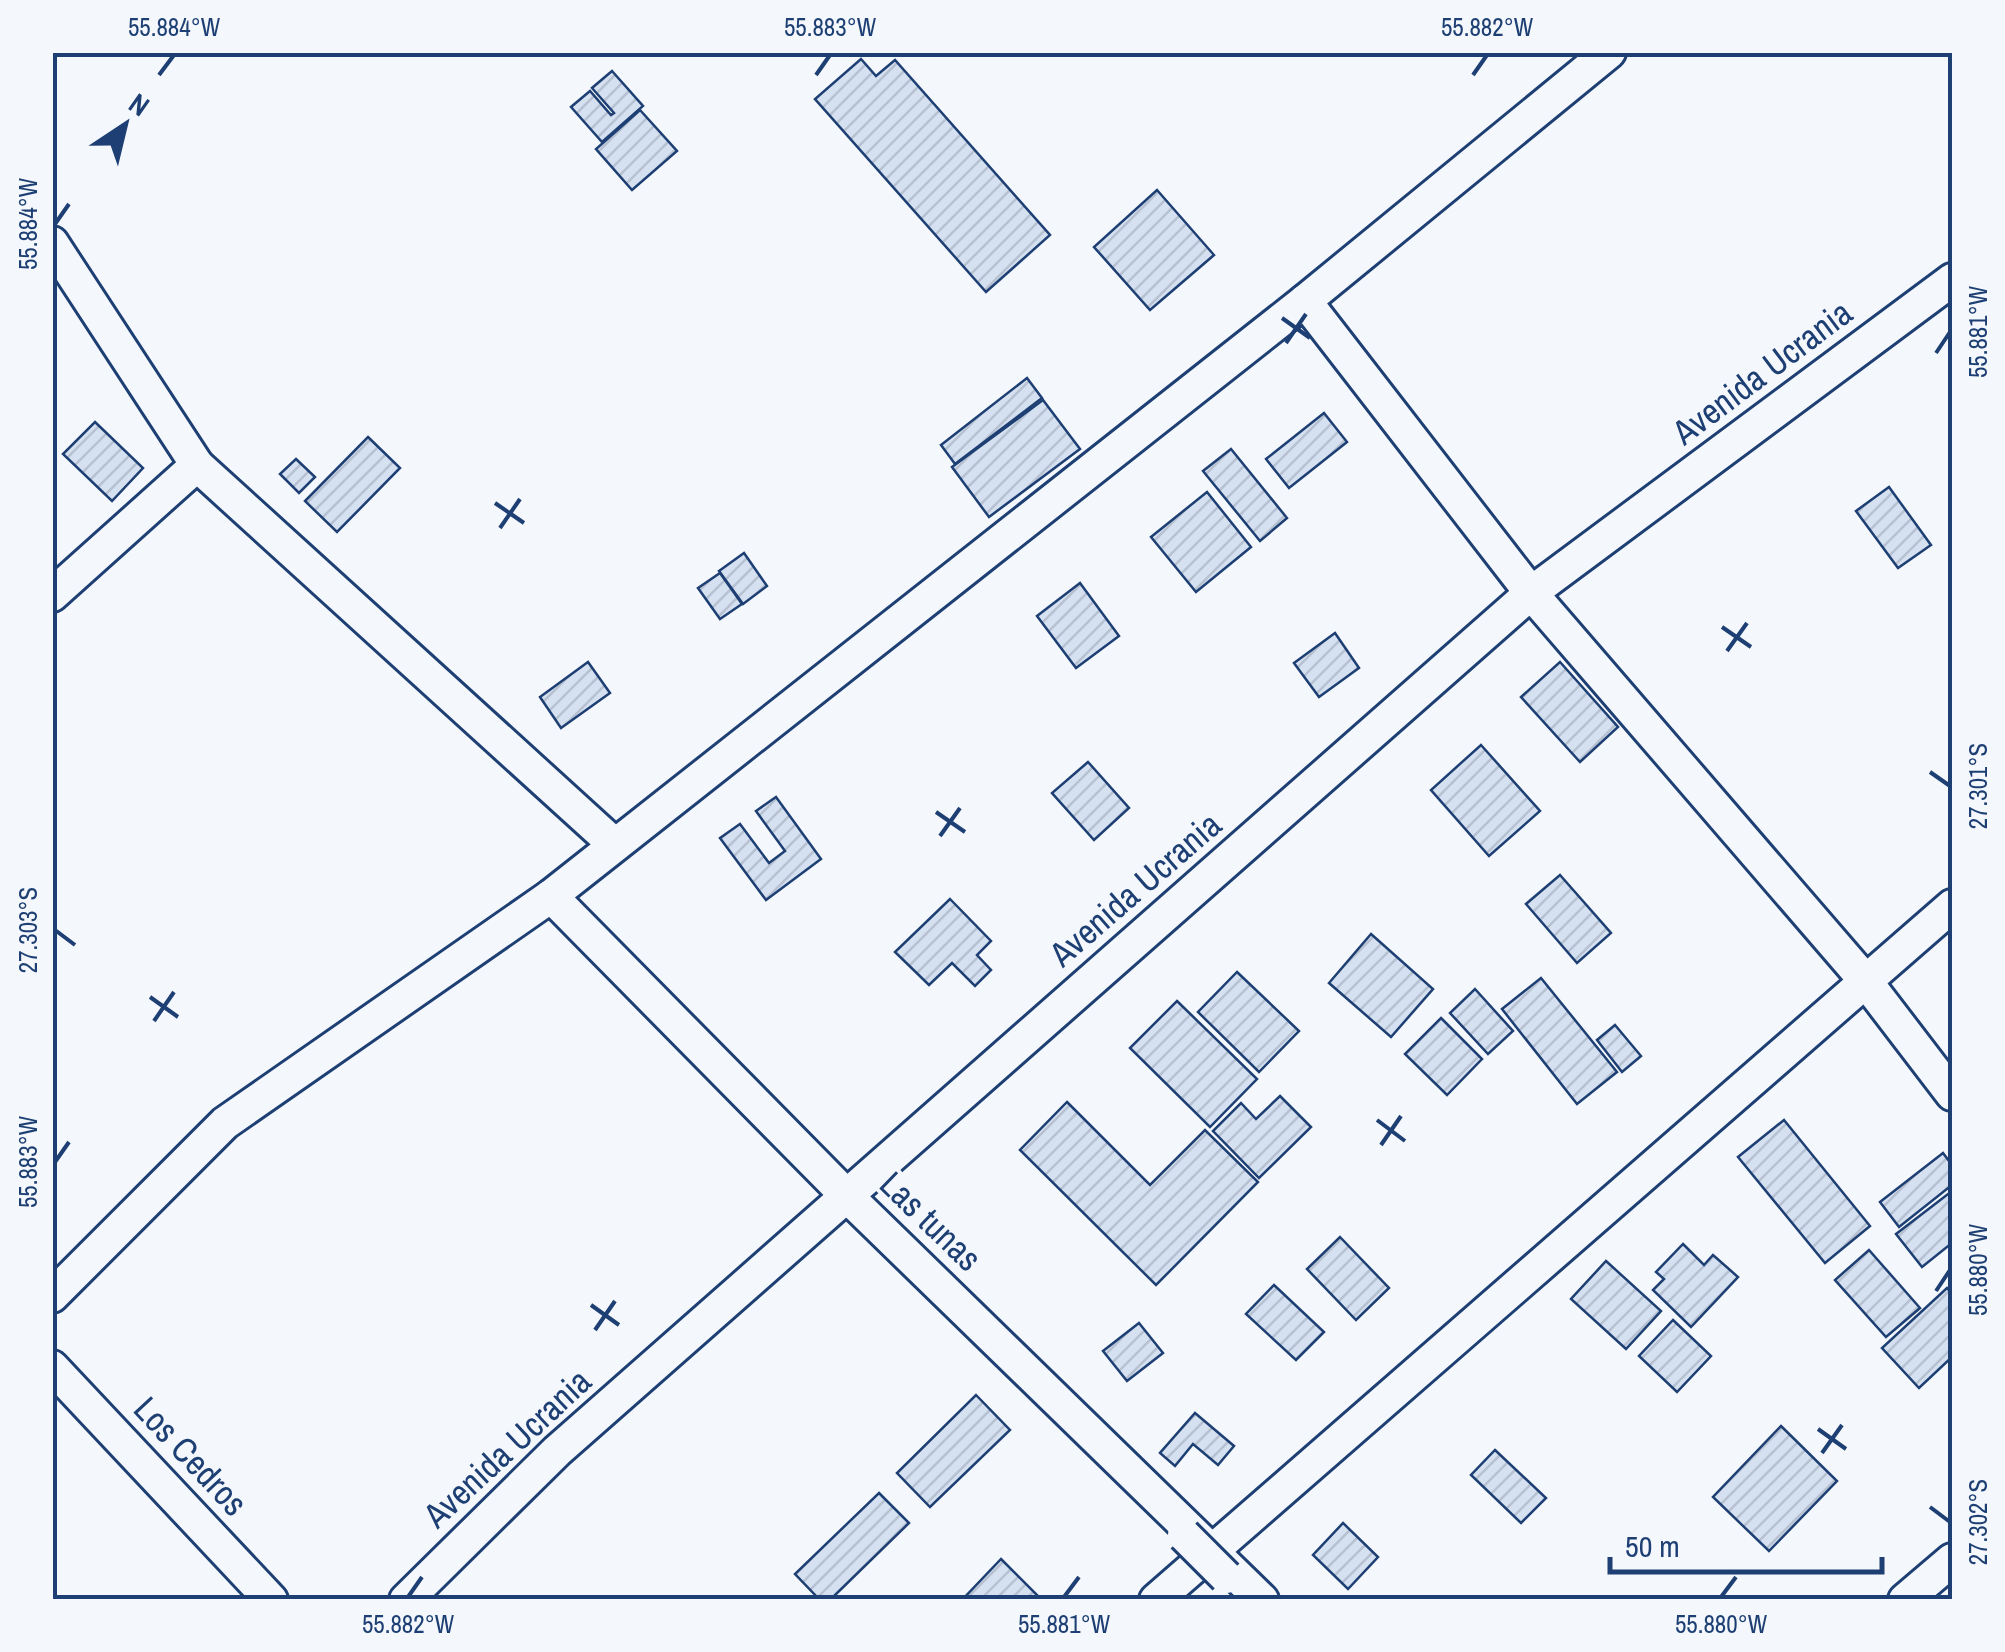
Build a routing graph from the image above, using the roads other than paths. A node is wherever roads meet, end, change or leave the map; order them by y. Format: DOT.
graph roads {
  1 [pos="1609,52"];
  2 [pos="52,243"];
  3 [pos="1952,280"];
  4 [pos="1305,301"];
  5 [pos="197,465"];
  6 [pos="1532,594"];
  7 [pos="52,596"];
  8 [pos="615,845"];
  9 [pos="550,896"];
  10 [pos="1952,906"];
  11 [pos="1864,979"];
  12 [pos="1952,1094"];
  13 [pos="847,1196"];
  14 [pos="52,1296"];
  15 [pos="52,1367"];
  16 [pos="1208,1554"];
  17 [pos="1952,1560"];
  18 [pos="272,1600"];
  19 [pos="406,1600"];
  20 [pos="1156,1600"];
  21 [pos="1262,1600"];
  22 [pos="1904,1600"];
  1 -- 4 [label="street"];
  2 -- 5 [label="street"];
  3 -- 6 [label="street, Avenida Ucrania"];
  4 -- 6 [label="street"];
  4 -- 8 [label="street"];
  5 -- 7 [label="street"];
  5 -- 8 [label="street"];
  6 -- 11 [label="street"];
  6 -- 13 [label="street, Avenida Ucrania"];
  8 -- 9 [label="street"];
  9 -- 13 [label="street, Las tunas"];
  9 -- 14 [label="street"];
  10 -- 11 [label="street"];
  11 -- 12 [label="street"];
  11 -- 16 [label="street"];
  13 -- 16 [label="street, Las tunas"];
  13 -- 19 [label="street, Avenida Ucrania"];
  15 -- 18 [label="street, Los Cedros"];
  16 -- 20 [label="street"];
  16 -- 21 [label="street, Las tunas"];
  17 -- 22 [label="street"];
}
